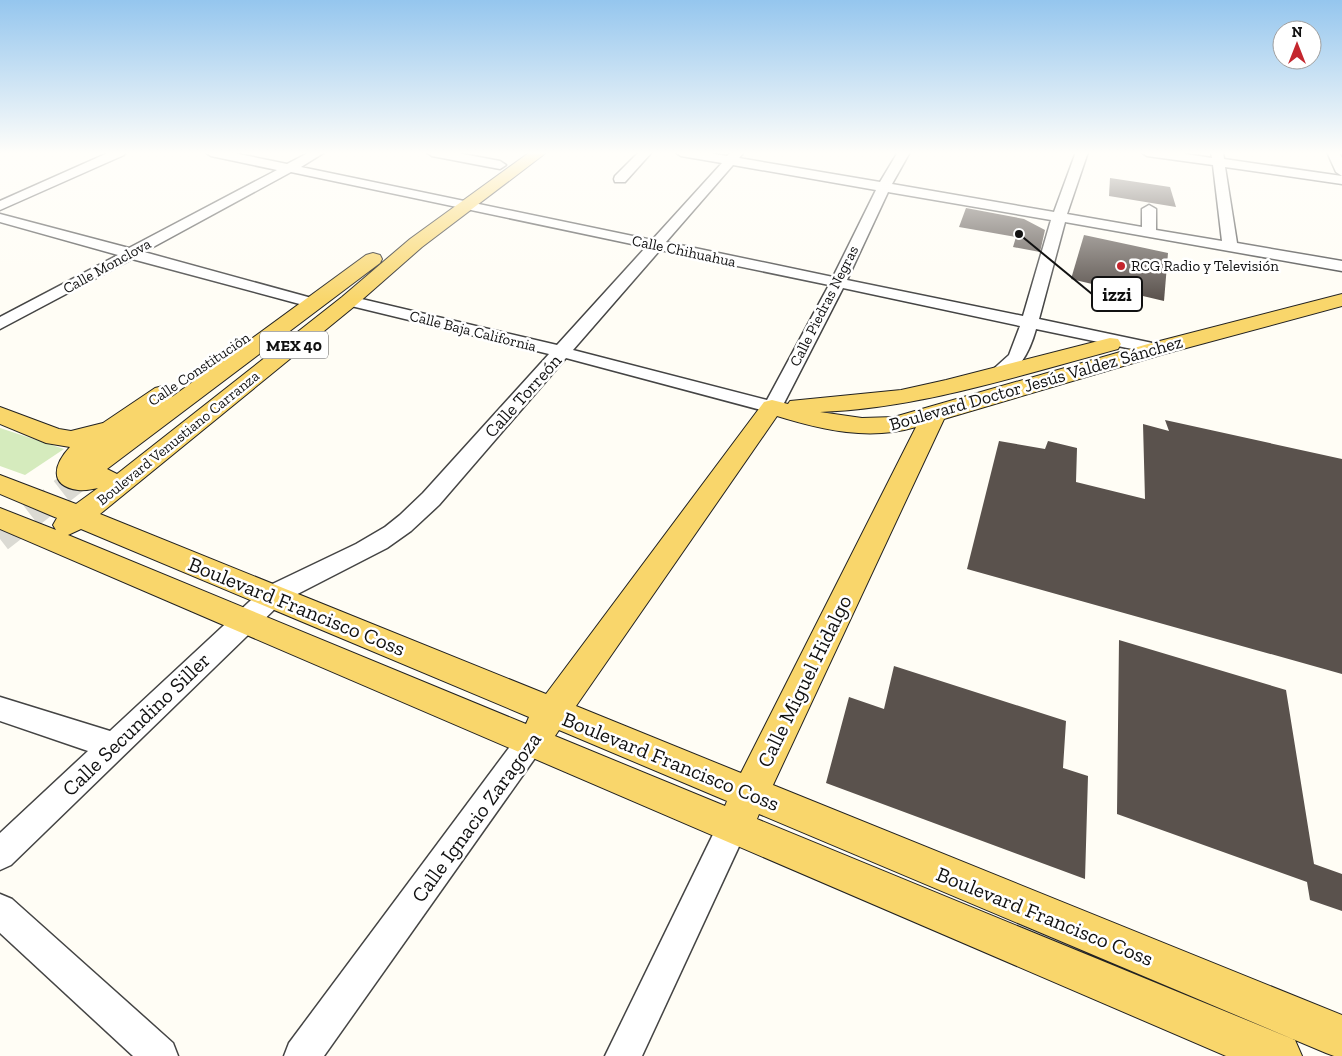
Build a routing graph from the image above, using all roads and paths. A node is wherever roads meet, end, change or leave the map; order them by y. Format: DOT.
graph roads {
  1 [pos="227,201"];
  2 [pos="444,201"];
  3 [pos="460,201"];
  4 [pos="461,201"];
  5 [pos="695,201"];
  6 [pos="877,201"];
  7 [pos="965,201"];
  8 [pos="1065,201"];
  9 [pos="1224,201"];
  10 [pos="457,204"];
  11 [pos="1149,210"];
  12 [pos="0,218"];
  13 [pos="1059,218"];
  14 [pos="1144,232"];
  15 [pos="657,245"];
  16 [pos="1230,247"];
  17 [pos="128,254"];
  18 [pos="1342,266"];
  19 [pos="838,283"];
  20 [pos="1342,285"];
  21 [pos="1342,300"];
  22 [pos="349,301"];
  23 [pos="313,303"];
  24 [pos="0,324"];
  25 [pos="1030,324"];
  26 [pos="1120,341"];
  27 [pos="1156,350"];
  28 [pos="562,352"];
  29 [pos="998,373"];
  30 [pos="962,383"];
  31 [pos="979,400"];
  32 [pos="772,407"];
  33 [pos="934,414"];
  34 [pos="0,415"];
  35 [pos="847,426"];
  36 [pos="113,427"];
  37 [pos="919,448"];
  38 [pos="141,468"];
  39 [pos="89,470"];
  40 [pos="0,484"];
  41 [pos="78,517"];
  42 [pos="0,518"];
  43 [pos="50,538"];
  44 [pos="273,595"];
  45 [pos="246,620"];
  46 [pos="0,709"];
  47 [pos="552,712"];
  48 [pos="530,742"];
  49 [pos="114,746"];
  50 [pos="750,794"];
  51 [pos="733,827"];
  52 [pos="0,854"];
  53 [pos="0,911"];
  54 [pos="1342,1037"];
  55 [pos="160,1056"];
  56 [pos="302,1056"];
  57 [pos="623,1056"];
  58 [pos="1280,1056"];
  1 -- 17 [label="street, Calle Monclova"];
  2 -- 10 [label="street, Calle Chihuahua"];
  3 -- 10 [label="main road, Boulevard Venustiano Carranza / MEX 40"];
  4 -- 10 [label="main road, Boulevard Venustiano Carranza / MEX 40"];
  5 -- 15 [label="street, Calle Torreón"];
  6 -- 19 [label="street, Calle Piedras Negras"];
  7 -- 13 [label="street"];
  8 -- 13 [label="street"];
  9 -- 16 [label="street"];
  10 -- 15 [label="street, Calle Chihuahua"];
  10 -- 22 [label="main road, Boulevard Venustiano Carranza / MEX 40"];
  10 -- 23 [label="main road, Boulevard Venustiano Carranza / MEX 40"];
  11 -- 14 [label="street"];
  12 -- 17 [label="street"];
  13 -- 14 [label="street"];
  13 -- 25 [label="street"];
  14 -- 16 [label="street"];
  15 -- 19 [label="street, Calle Chihuahua"];
  15 -- 28 [label="street, Calle Torreón"];
  16 -- 18 [label="street"];
  17 -- 23 [label="street"];
  17 -- 24 [label="street, Calle Monclova"];
  19 -- 25 [label="street, Calle Chihuahua"];
  19 -- 32 [label="street, Calle Piedras Negras"];
  20 -- 26 [label="main road, Boulevard Doctor Jesús Valdez Sánchez"];
  21 -- 27 [label="main road, Boulevard Doctor Jesús Valdez Sánchez"];
  22 -- 28 [label="street, Calle Baja California"];
  22 -- 38 [label="main road, Boulevard Venustiano Carranza / MEX 40"];
  23 -- 36 [label="main road, Calle Constituciôn / MEX 40"];
  23 -- 39 [label="main road, Boulevard Venustiano Carranza"];
  25 -- 26 [label="street, Calle Chihuahua"];
  25 -- 29 [label="street"];
  26 -- 27 [label="street, Calle Chihuahua"];
  26 -- 29 [label="main road, Boulevard Doctor Jesús Valdez Sánchez"];
  27 -- 31 [label="main road, Boulevard Doctor Jesús Valdez Sánchez"];
  28 -- 32 [label="street, Calle Baja California"];
  28 -- 44 [label="street, Calle Torreón"];
  29 -- 30 [label="main road, Boulevard Doctor Jesús Valdez Sánchez"];
  30 -- 31 [label="main road"];
  30 -- 32 [label="main road, Boulevard Doctor Jesús Valdez Sánchez"];
  31 -- 33 [label="main road, Boulevard Doctor Jesús Valdez Sánchez"];
  32 -- 35 [label="main road, Boulevard Doctor Jesús Valdez Sánchez"];
  32 -- 47 [label="main road, Calle Ignacio Zaragoza"];
  33 -- 35 [label="main road, Boulevard Doctor Jesús Valdez Sánchez"];
  33 -- 37 [label="main road, Calle Miguel Hidalgo"];
  34 -- 36 [label="main road, MEX 40"];
  35 -- 37 [label="main road"];
  36 -- 38 [label="main road"];
  37 -- 50 [label="main road, Calle Miguel Hidalgo"];
  38 -- 41 [label="main road, Boulevard Venustiano Carranza / MEX 40"];
  40 -- 41 [label="main road, Boulevard Francisco Coss"];
  41 -- 43 [label="main road, Boulevard Venustiano Carranza / MEX 40"];
  41 -- 44 [label="main road, Boulevard Francisco Coss"];
  42 -- 43 [label="main road, Boulevard Francisco Coss"];
  43 -- 45 [label="main road, Boulevard Francisco Coss"];
  44 -- 45 [label="street, Calle Secundino Siller"];
  44 -- 47 [label="main road, Boulevard Francisco Coss"];
  45 -- 48 [label="main road, Boulevard Francisco Coss"];
  45 -- 49 [label="street, Calle Secundino Siller"];
  46 -- 49 [label="street"];
  47 -- 48 [label="main road, Calle Ignacio Zaragoza"];
  47 -- 50 [label="main road, Boulevard Francisco Coss"];
  48 -- 51 [label="main road, Boulevard Francisco Coss"];
  48 -- 56 [label="street, Calle Ignacio Zaragoza"];
  49 -- 52 [label="street, Calle Secundino Siller"];
  50 -- 51 [label="main road, Calle Miguel Hidalgo"];
  50 -- 54 [label="main road, Boulevard Francisco Coss"];
  51 -- 57 [label="street, Calle Miguel Hidalgo"];
  51 -- 58 [label="main road, Boulevard Francisco Coss"];
  53 -- 55 [label="street"];
}
